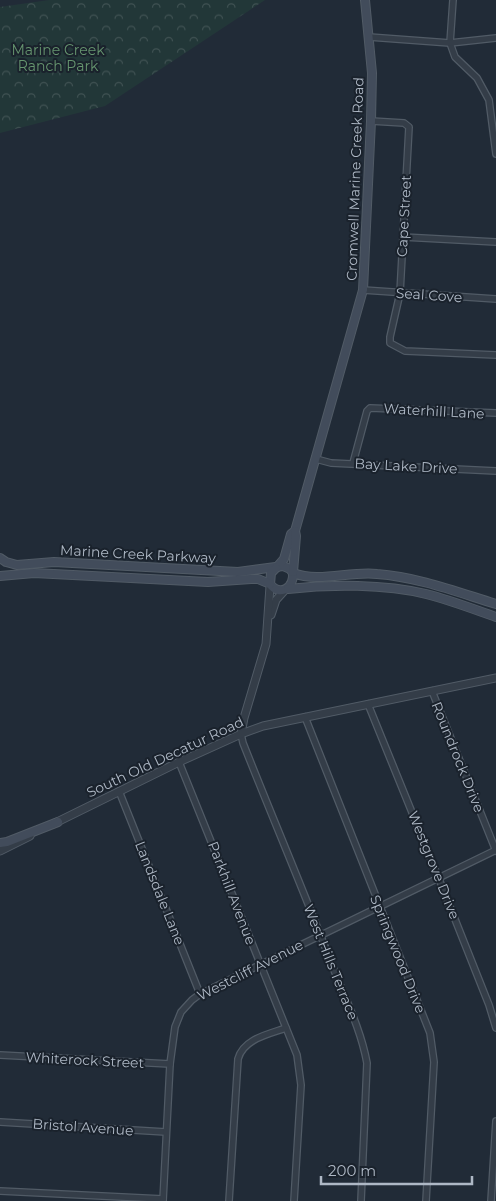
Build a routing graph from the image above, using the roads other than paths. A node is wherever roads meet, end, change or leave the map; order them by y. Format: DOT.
graph roads {
  1 [pos="365,0"];
  2 [pos="453,0"];
  3 [pos="369,37"];
  4 [pos="496,38"];
  5 [pos="450,43"];
  6 [pos="496,98"];
  7 [pos="489,100"];
  8 [pos="371,122"];
  9 [pos="496,154"];
  10 [pos="403,237"];
  11 [pos="496,242"];
  12 [pos="363,290"];
  13 [pos="400,293"];
  14 [pos="496,299"];
  15 [pos="496,355"];
  16 [pos="496,413"];
  17 [pos="316,458"];
  18 [pos="354,463"];
  19 [pos="496,471"];
  20 [pos="295,530"];
  21 [pos="0,560"];
  22 [pos="277,567"];
  23 [pos="0,570"];
  24 [pos="293,573"];
  25 [pos="0,576"];
  26 [pos="431,584"];
  27 [pos="270,585"];
  28 [pos="286,590"];
  29 [pos="427,594"];
  30 [pos="496,604"];
  31 [pos="496,617"];
  32 [pos="269,618"];
  33 [pos="496,678"];
  34 [pos="432,691"];
  35 [pos="368,704"];
  36 [pos="305,717"];
  37 [pos="241,734"];
  38 [pos="179,762"];
  39 [pos="119,791"];
  40 [pos="58,822"];
  41 [pos="0,843"];
  42 [pos="0,851"];
  43 [pos="496,851"];
  44 [pos="439,879"];
  45 [pos="379,906"];
  46 [pos="321,934"];
  47 [pos="260,964"];
  48 [pos="200,994"];
  49 [pos="286,1028"];
  50 [pos="496,1028"];
  51 [pos="0,1055"];
  52 [pos="170,1064"];
  53 [pos="496,1121"];
  54 [pos="0,1122"];
  55 [pos="166,1132"];
  56 [pos="0,1191"];
  57 [pos="163,1200"];
  58 [pos="229,1201"];
  59 [pos="294,1201"];
  60 [pos="361,1201"];
  61 [pos="426,1201"];
  62 [pos="491,1201"];
  1 -- 3 [label="main road, Cromwell Marine Creek Road"];
  2 -- 5 [label="street"];
  3 -- 5 [label="street"];
  3 -- 8 [label="main road, Cromwell Marine Creek Road"];
  4 -- 5 [label="street"];
  5 -- 7 [label="street"];
  6 -- 7 [label="street"];
  7 -- 9 [label="street"];
  8 -- 10 [label="street, Cape Street"];
  8 -- 12 [label="main road, Cromwell Marine Creek Road"];
  10 -- 11 [label="street"];
  10 -- 13 [label="street, Cape Street"];
  12 -- 13 [label="street, Seal Cove"];
  12 -- 17 [label="main road, Cromwell Marine Creek Road"];
  13 -- 14 [label="street, Seal Cove"];
  13 -- 15 [label="street, Cape Street"];
  16 -- 18 [label="street, Waterhill Lane"];
  17 -- 18 [label="street, Bay Lake Drive"];
  17 -- 20 [label="main road, Cromwell Marine Creek Road"];
  18 -- 19 [label="street, Bay Lake Drive"];
  20 -- 22 [label="main road, Cromwell Marine Creek Road"];
  20 -- 24 [label="main road, Cromwell Marine Creek Road"];
  21 -- 22 [label="main road, Marine Creek Parkway"];
  21 -- 23 [label="main road"];
  22 -- 24 [label="main road"];
  22 -- 27 [label="main road"];
  24 -- 26 [label="main road"];
  24 -- 28 [label="main road"];
  25 -- 27 [label="main road, Marine Creek Parkway"];
  26 -- 29 [label="main road"];
  26 -- 30 [label="main road"];
  27 -- 28 [label="main road"];
  27 -- 32 [label="street"];
  28 -- 29 [label="main road"];
  28 -- 32 [label="street"];
  29 -- 31 [label="main road"];
  32 -- 37 [label="street"];
  33 -- 34 [label="street, South Old Decatur Road"];
  34 -- 35 [label="street, South Old Decatur Road"];
  34 -- 43 [label="street, Roundrock Drive"];
  35 -- 36 [label="street, South Old Decatur Road"];
  35 -- 44 [label="street, Westgrove Drive"];
  36 -- 37 [label="street, South Old Decatur Road"];
  36 -- 45 [label="street, Springwood Drive"];
  37 -- 38 [label="street, South Old Decatur Road"];
  37 -- 46 [label="street, West Hills Terrace"];
  38 -- 39 [label="street, South Old Decatur Road"];
  38 -- 47 [label="street, Parkhill Avenue"];
  39 -- 40 [label="street, South Old Decatur Road"];
  39 -- 48 [label="street, Landsdale Lane"];
  40 -- 41 [label="main road"];
  40 -- 42 [label="street, South Old Decatur Road"];
  43 -- 44 [label="street, Westcliff Avenue"];
  44 -- 45 [label="street, Westcliff Avenue"];
  44 -- 50 [label="street, Westgrove Drive"];
  45 -- 46 [label="street, Westcliff Avenue"];
  45 -- 61 [label="street, Springwood Drive"];
  46 -- 47 [label="street, Westcliff Avenue"];
  46 -- 60 [label="street, West Hills Terrace"];
  47 -- 48 [label="street, Westcliff Avenue"];
  47 -- 49 [label="street, Parkhill Avenue"];
  48 -- 52 [label="street, Westcliff Avenue"];
  49 -- 58 [label="street"];
  49 -- 59 [label="street, Parkhill Avenue"];
  51 -- 52 [label="street, Whiterock Street"];
  52 -- 55 [label="street, Westcliff Avenue"];
  53 -- 62 [label="street"];
  54 -- 55 [label="street, Bristol Avenue"];
  55 -- 57 [label="street, Westcliff Avenue"];
  56 -- 57 [label="street"];
}
